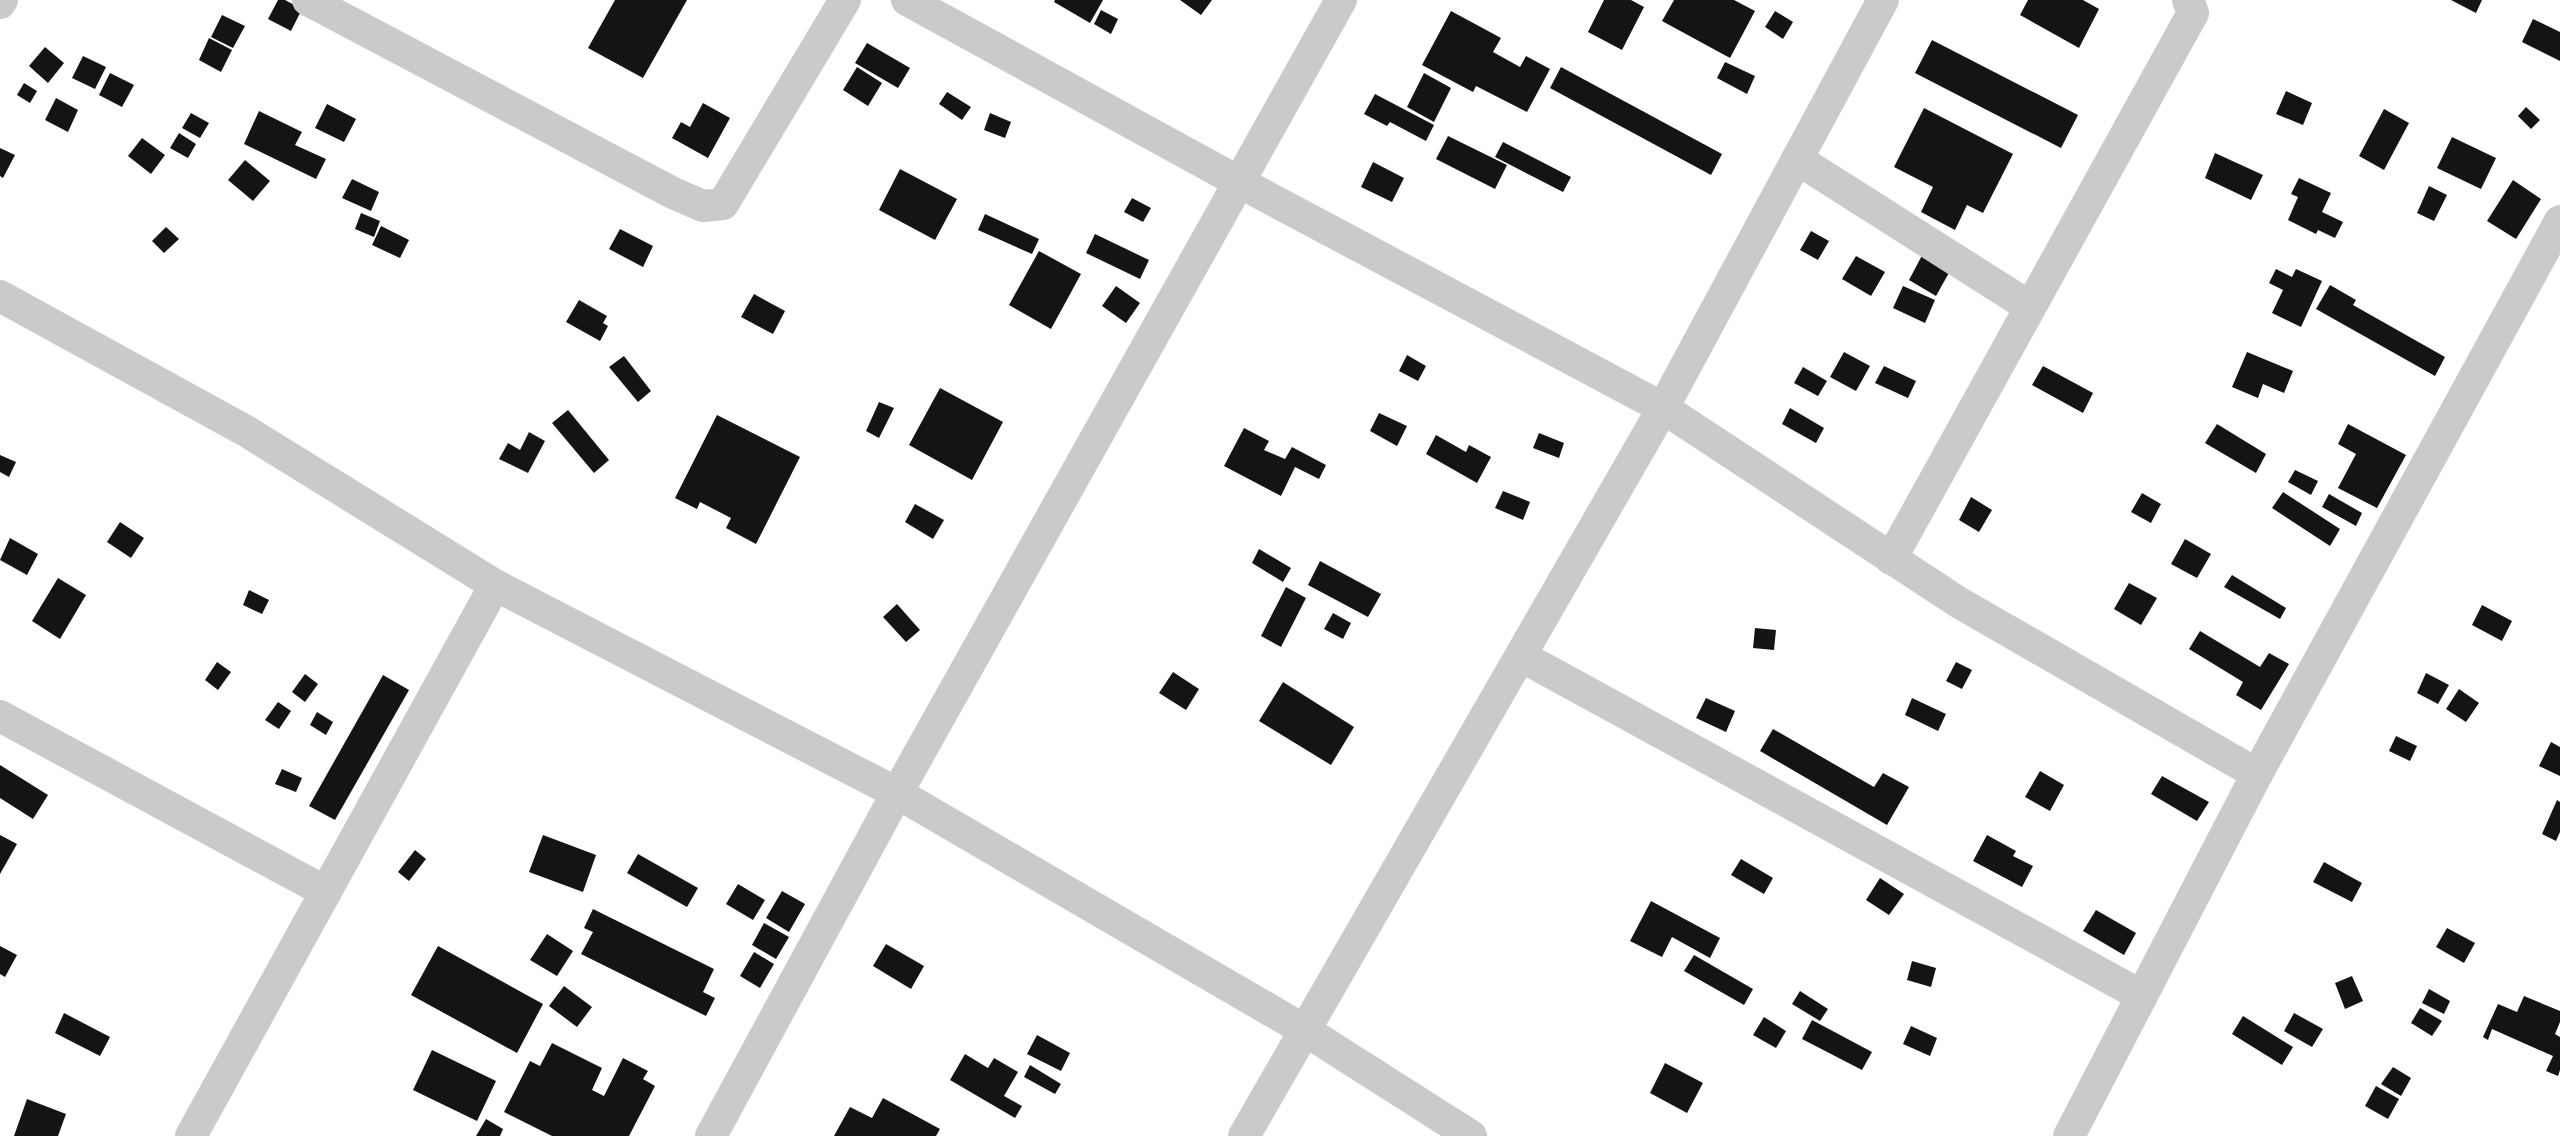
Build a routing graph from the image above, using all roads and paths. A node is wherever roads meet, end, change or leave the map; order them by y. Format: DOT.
graph roads {
  1 [pos="308,0"];
  2 [pos="845,0"];
  3 [pos="907,0"];
  4 [pos="1341,0"];
  5 [pos="1883,0"];
  6 [pos="2188,0"];
  7 [pos="1797,159"];
  8 [pos="1239,182"];
  9 [pos="2560,221"];
  10 [pos="0,296"];
  11 [pos="2030,307"];
  12 [pos="1663,408"];
  13 [pos="1891,559"];
  14 [pos="495,585"];
  15 [pos="1521,656"];
  16 [pos="0,716"];
  17 [pos="2257,774"];
  18 [pos="897,793"];
  19 [pos="326,892"];
  20 [pos="2142,996"];
  21 [pos="1306,1031"];
  22 [pos="191,1136"];
  23 [pos="711,1136"];
  24 [pos="1244,1136"];
  25 [pos="1471,1136"];
  26 [pos="2069,1136"];
  1 -- 2 [label="street"];
  3 -- 8 [label="street"];
  4 -- 8 [label="street"];
  5 -- 7 [label="street"];
  6 -- 11 [label="street"];
  7 -- 11 [label="street"];
  7 -- 12 [label="street"];
  8 -- 12 [label="street"];
  8 -- 18 [label="street"];
  9 -- 17 [label="street"];
  10 -- 14 [label="street"];
  11 -- 13 [label="street"];
  12 -- 13 [label="street"];
  12 -- 15 [label="street"];
  13 -- 17 [label="street"];
  14 -- 18 [label="street"];
  14 -- 19 [label="street"];
  15 -- 20 [label="street"];
  15 -- 21 [label="street"];
  16 -- 19 [label="street"];
  17 -- 20 [label="street"];
  18 -- 21 [label="street"];
  18 -- 23 [label="street"];
  19 -- 22 [label="street"];
  20 -- 26 [label="street"];
  21 -- 24 [label="street"];
  21 -- 25 [label="street"];
}
